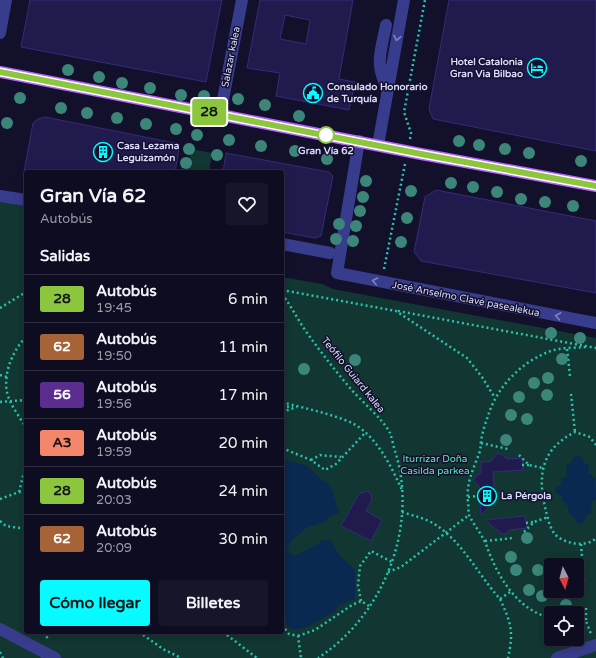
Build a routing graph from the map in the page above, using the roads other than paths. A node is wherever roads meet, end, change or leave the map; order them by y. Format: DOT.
graph roads {
  1 [pos="6,0"];
  2 [pos="242,0"];
  3 [pos="404,0"];
  4 [pos="386,25"];
  5 [pos="0,33"];
  6 [pos="0,72"];
  7 [pos="388,89"];
  8 [pos="220,114"];
  9 [pos="359,141"];
  10 [pos="378,145"];
  11 [pos="596,186"];
  12 [pos="0,196"];
  13 [pos="24,200"];
  14 [pos="284,244"];
  15 [pos="330,253"];
  16 [pos="596,323"];
  17 [pos="0,629"];
  18 [pos="595,645"];
  19 [pos="55,658"];
  20 [pos="557,658"];
  1 -- 5 [label="street"];
  2 -- 8 [label="street, Salazar kalea"];
  3 -- 7 [label="street, one-way"];
  4 -- 7 [label="street"];
  6 -- 8 [label="main road"];
  7 -- 10 [label="street"];
  8 -- 9 [label="main road"];
  9 -- 10 [label="main road"];
  16 -- 9 [label="street, José Anselmo Clavé pasealekua, one-way"];
  10 -- 11 [label="main road"];
  12 -- 13 [label="street"];
  14 -- 15 [label="street"];
  17 -- 19 [label="street"];
  18 -- 20 [label="street"];
}
